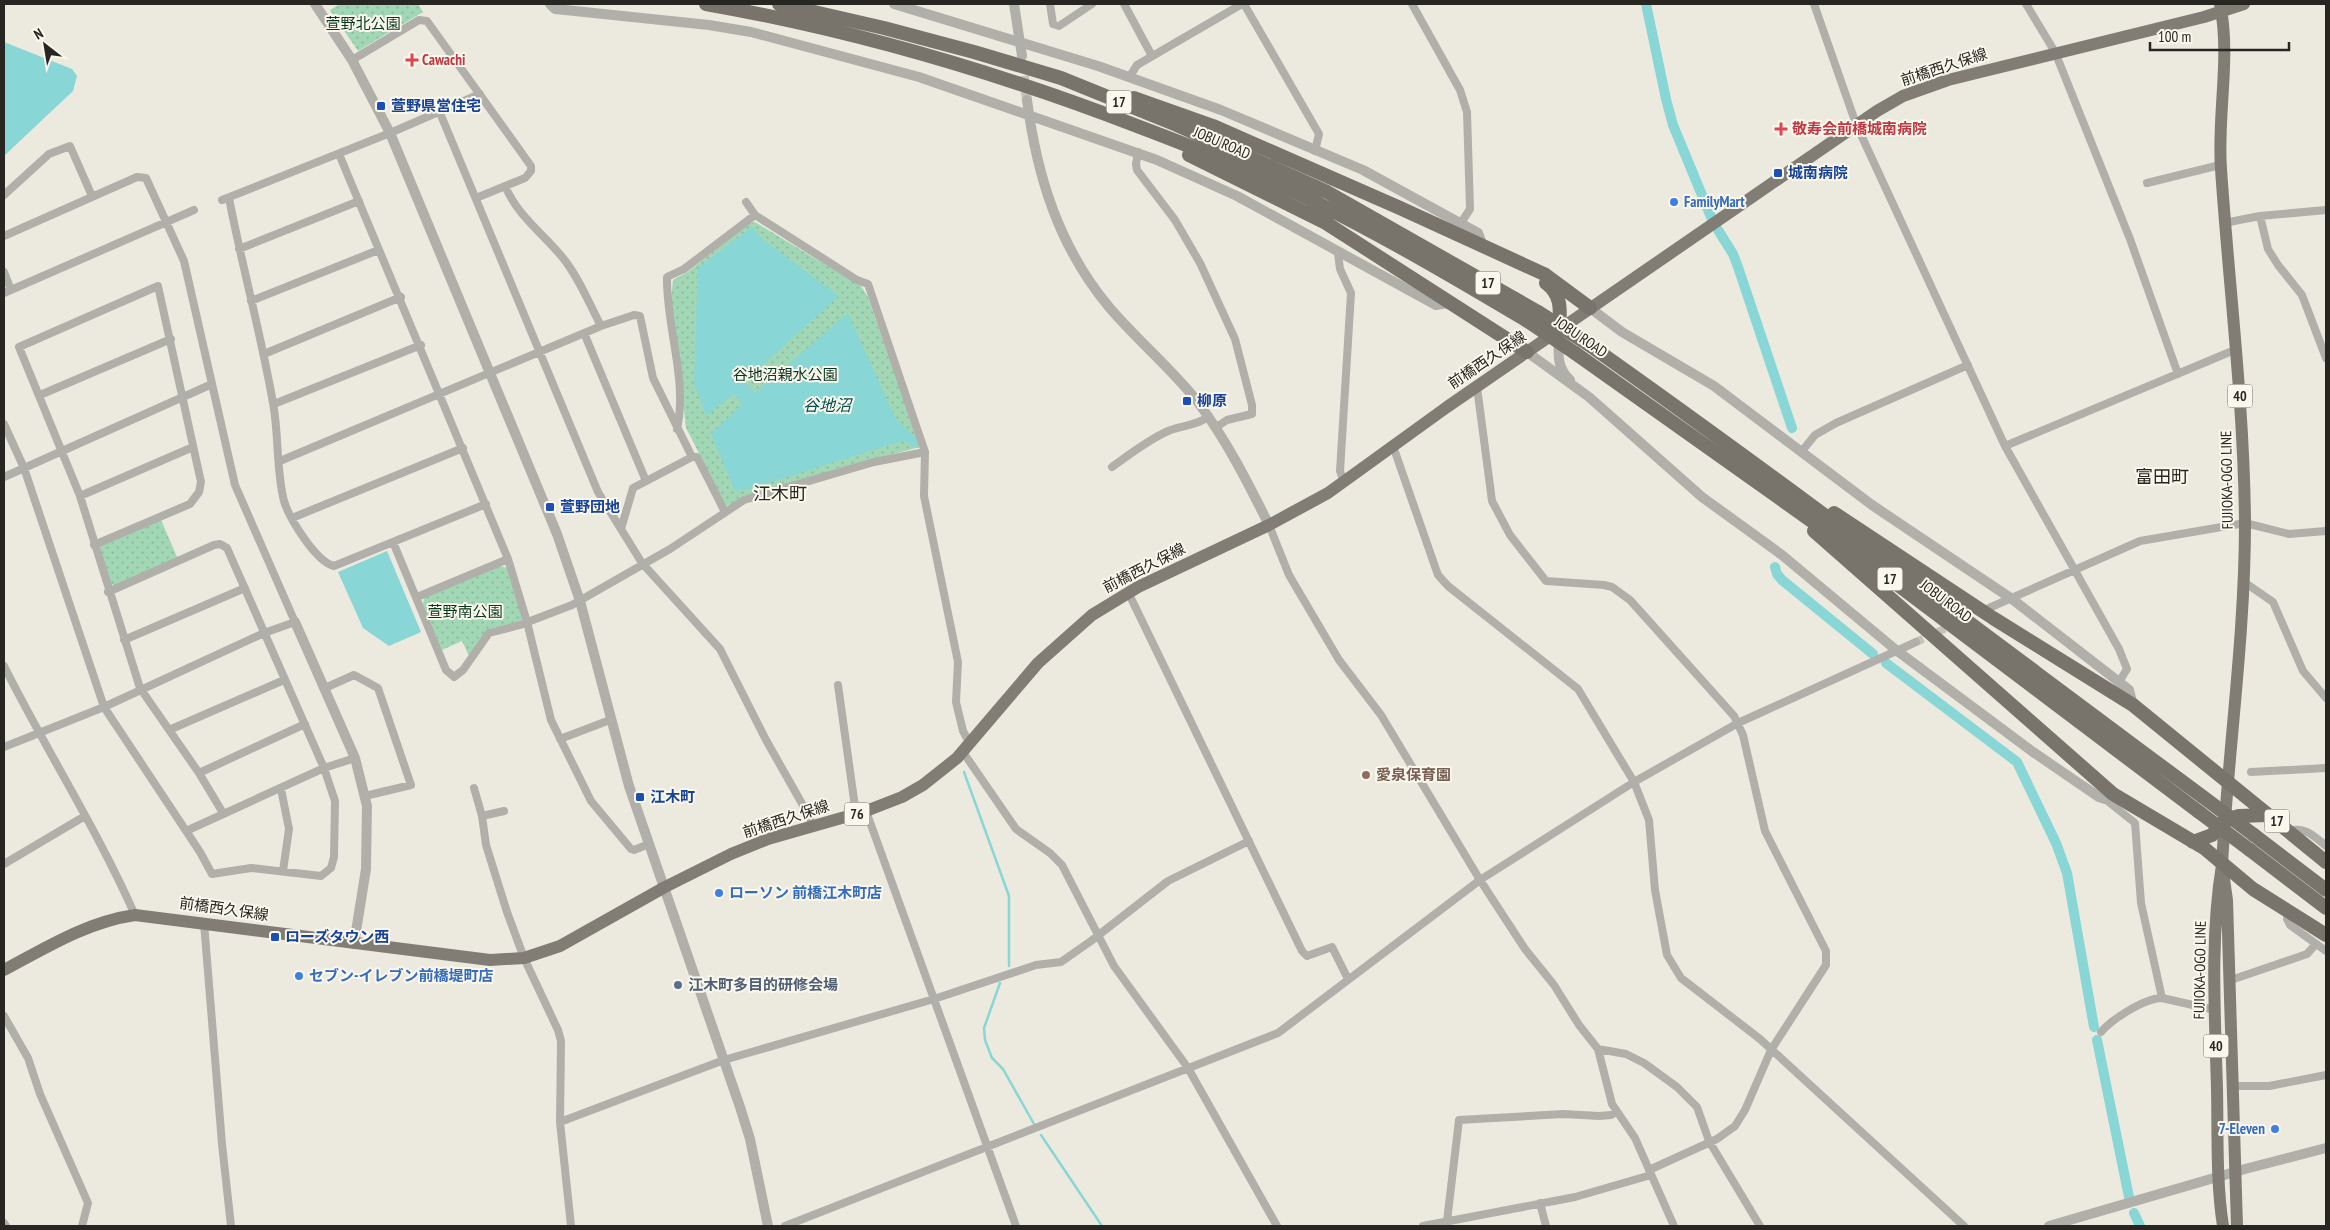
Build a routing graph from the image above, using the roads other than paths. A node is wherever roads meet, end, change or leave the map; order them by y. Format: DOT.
graph roads {
  1 [pos="315,4"];
  2 [pos="550,4"];
  3 [pos="706,4"];
  4 [pos="779,4"];
  5 [pos="894,4"];
  6 [pos="1014,4"];
  7 [pos="1050,4"];
  8 [pos="1092,4"];
  9 [pos="1124,4"];
  10 [pos="1243,4"];
  11 [pos="1412,4"];
  12 [pos="1814,4"];
  13 [pos="2026,4"];
  14 [pos="2244,4"];
  15 [pos="2221,7"];
  16 [pos="1020,42"];
  17 [pos="2055,52"];
  18 [pos="1022,56"];
  19 [pos="1152,56"];
  20 [pos="352,60"];
  21 [pos="1130,76"];
  22 [pos="1060,78"];
  23 [pos="480,94"];
  24 [pos="1027,100"];
  25 [pos="1072,101"];
  26 [pos="440,113"];
  27 [pos="1030,117"];
  28 [pos="1856,124"];
  29 [pos="390,134"];
  30 [pos="1315,151"];
  31 [pos="1138,152"];
  32 [pos="339,154"];
  33 [pos="2220,165"];
  34 [pos="2147,183"];
  35 [pos="505,186"];
  36 [pos="4,195"];
  37 [pos="92,196"];
  38 [pos="476,198"];
  39 [pos="359,201"];
  40 [pos="746,202"];
  41 [pos="194,210"];
  42 [pos="2326,210"];
  43 [pos="755,215"];
  44 [pos="2260,216"];
  45 [pos="168,222"];
  46 [pos="1461,224"];
  47 [pos="2224,224"];
  48 [pos="4,236"];
  49 [pos="1483,246"];
  50 [pos="239,249"];
  51 [pos="376,251"];
  52 [pos="1338,253"];
  53 [pos="1524,265"];
  54 [pos="4,272"];
  55 [pos="8,292"];
  56 [pos="401,297"];
  57 [pos="251,301"];
  58 [pos="1448,303"];
  59 [pos="1590,308"];
  60 [pos="1532,316"];
  61 [pos="600,326"];
  62 [pos="1559,331"];
  63 [pos="584,333"];
  64 [pos="171,339"];
  65 [pos="421,345"];
  66 [pos="2236,350"];
  67 [pos="540,352"];
  68 [pos="1527,352"];
  69 [pos="264,354"];
  70 [pos="2326,358"];
  71 [pos="1968,365"];
  72 [pos="489,373"];
  73 [pos="2178,374"];
  74 [pos="212,384"];
  75 [pos="1477,387"];
  76 [pos="440,393"];
  77 [pos="40,396"];
  78 [pos="183,397"];
  79 [pos="1589,397"];
  80 [pos="274,404"];
  81 [pos="1208,417"];
  82 [pos="4,424"];
  83 [pos="1215,428"];
  84 [pos="677,430"];
  85 [pos="1393,446"];
  86 [pos="2005,446"];
  87 [pos="193,447"];
  88 [pos="463,448"];
  89 [pos="63,451"];
  90 [pos="1802,451"];
  91 [pos="925,452"];
  92 [pos="692,457"];
  93 [pos="280,460"];
  94 [pos="1112,466"];
  95 [pos="24,468"];
  96 [pos="1764,470"];
  97 [pos="4,477"];
  98 [pos="646,481"];
  99 [pos="1344,482"];
  100 [pos="80,496"];
  101 [pos="1779,498"];
  102 [pos="486,504"];
  103 [pos="725,512"];
  104 [pos="292,518"];
  105 [pos="2245,523"];
  106 [pos="1269,525"];
  107 [pos="621,529"];
  108 [pos="2326,531"];
  109 [pos="393,542"];
  110 [pos="94,545"];
  111 [pos="508,559"];
  112 [pos="642,563"];
  113 [pos="2074,570"];
  114 [pos="2244,582"];
  115 [pos="245,588"];
  116 [pos="108,592"];
  117 [pos="1128,592"];
  118 [pos="417,598"];
  119 [pos="2012,599"];
  120 [pos="580,600"];
  121 [pos="1989,608"];
  122 [pos="295,622"];
  123 [pos="528,622"];
  124 [pos="264,633"];
  125 [pos="124,640"];
  126 [pos="1916,642"];
  127 [pos="1896,650"];
  128 [pos="4,666"];
  129 [pos="284,680"];
  130 [pos="2119,682"];
  131 [pos="838,685"];
  132 [pos="140,688"];
  133 [pos="325,688"];
  134 [pos="2326,698"];
  135 [pos="2133,705"];
  136 [pos="104,707"];
  137 [pos="610,720"];
  138 [pos="1738,723"];
  139 [pos="306,724"];
  140 [pos="169,730"];
  141 [pos="38,734"];
  142 [pos="560,739"];
  143 [pos="4,747"];
  144 [pos="966,748"];
  145 [pos="355,758"];
  146 [pos="324,768"];
  147 [pos="2326,768"];
  148 [pos="2251,772"];
  149 [pos="199,773"];
  150 [pos="2227,781"];
  151 [pos="1634,782"];
  152 [pos="474,788"];
  153 [pos="281,789"];
  154 [pos="365,796"];
  155 [pos="2109,796"];
  156 [pos="504,811"];
  157 [pos="861,812"];
  158 [pos="223,814"];
  159 [pos="2268,815"];
  160 [pos="84,816"];
  161 [pos="482,816"];
  162 [pos="2224,821"];
  163 [pos="812,825"];
  164 [pos="186,831"];
  165 [pos="2290,831"];
  166 [pos="1249,841"];
  167 [pos="2193,842"];
  168 [pos="649,844"];
  169 [pos="2326,846"];
  170 [pos="2326,862"];
  171 [pos="4,864"];
  172 [pos="2222,865"];
  173 [pos="283,871"];
  174 [pos="1480,880"];
  175 [pos="665,887"];
  176 [pos="2326,890"];
  177 [pos="2326,908"];
  178 [pos="135,915"];
  179 [pos="204,923"];
  180 [pos="1097,935"];
  181 [pos="2321,939"];
  182 [pos="354,944"];
  183 [pos="2326,951"];
  184 [pos="524,958"];
  185 [pos="4,970"];
  186 [pos="1348,979"];
  187 [pos="2228,981"];
  188 [pos="2162,998"];
  189 [pos="934,999"];
  190 [pos="2215,1010"];
  191 [pos="4,1016"];
  192 [pos="2101,1032"];
  193 [pos="1598,1049"];
  194 [pos="1771,1050"];
  195 [pos="724,1060"];
  196 [pos="1188,1068"];
  197 [pos="2326,1075"];
  198 [pos="2231,1086"];
  199 [pos="1616,1112"];
  200 [pos="560,1122"];
  201 [pos="1709,1141"];
  202 [pos="987,1147"];
  203 [pos="2326,1148"];
  204 [pos="1650,1172"];
  205 [pos="2235,1172"];
  206 [pos="2219,1177"];
  207 [pos="1540,1204"];
  208 [pos="1447,1221"];
  209 [pos="4,1223"];
  210 [pos="6,1226"];
  211 [pos="81,1226"];
  212 [pos="231,1226"];
  213 [pos="571,1226"];
  214 [pos="768,1226"];
  215 [pos="784,1226"];
  216 [pos="1016,1226"];
  217 [pos="1277,1226"];
  218 [pos="1423,1226"];
  219 [pos="1546,1226"];
  220 [pos="1674,1226"];
  221 [pos="1760,1226"];
  222 [pos="1964,1226"];
  223 [pos="2049,1226"];
  224 [pos="2224,1226"];
  225 [pos="2237,1226"];
  1 -- 20 [label="street"];
  2 -- 27 [label="street"];
  3 -- 25 [label="highway, JOBU ROAD / 17"];
  4 -- 22 [label="highway, JOBU ROAD / 17"];
  5 -- 16 [label="street"];
  6 -- 16 [label="street"];
  7 -- 8 [label="street"];
  9 -- 19 [label="street"];
  10 -- 19 [label="street"];
  10 -- 30 [label="street"];
  11 -- 46 [label="street"];
  12 -- 28 [label="street"];
  13 -- 17 [label="street"];
  14 -- 15 [label="main road, 前橋西久保線 / 76"];
  15 -- 17 [label="main road, 前橋西久保線 / 76"];
  15 -- 33 [label="main road, FUJIOKA-OGO LINE / 40"];
  16 -- 18 [label="street"];
  16 -- 21 [label="street"];
  17 -- 28 [label="main road, 前橋西久保線 / 76"];
  17 -- 73 [label="street"];
  19 -- 21 [label="street"];
  20 -- 23 [label="street"];
  20 -- 29 [label="street"];
  21 -- 30 [label="street"];
  22 -- 49 [label="highway"];
  22 -- 60 [label="highway, JOBU ROAD / 17"];
  23 -- 26 [label="street"];
  23 -- 35 [label="street"];
  24 -- 27 [label="street"];
  25 -- 58 [label="highway"];
  25 -- 60 [label="highway, JOBU ROAD / 17"];
  26 -- 29 [label="street"];
  26 -- 38 [label="street"];
  27 -- 31 [label="street"];
  27 -- 81 [label="street"];
  28 -- 59 [label="main road, 前橋西久保線 / 76"];
  28 -- 71 [label="street"];
  29 -- 32 [label="street"];
  29 -- 72 [label="street"];
  30 -- 46 [label="street"];
  31 -- 52 [label="street"];
  31 -- 83 [label="street"];
  32 -- 39 [label="street"];
  32 -- 50 [label="street"];
  33 -- 34 [label="street"];
  33 -- 47 [label="main road, FUJIOKA-OGO LINE / 40"];
  35 -- 38 [label="street"];
  35 -- 61 [label="street"];
  36 -- 37 [label="street"];
  37 -- 45 [label="street"];
  37 -- 48 [label="street"];
  38 -- 67 [label="street"];
  39 -- 50 [label="street"];
  39 -- 56 [label="street"];
  40 -- 43 [label="street"];
  41 -- 45 [label="street"];
  42 -- 44 [label="street"];
  43 -- 84 [label="street"];
  43 -- 91 [label="street"];
  44 -- 47 [label="street"];
  44 -- 70 [label="street"];
  45 -- 55 [label="street"];
  45 -- 74 [label="street"];
  46 -- 49 [label="street"];
  47 -- 66 [label="main road, FUJIOKA-OGO LINE / 40"];
  49 -- 53 [label="highway"];
  50 -- 57 [label="street"];
  51 -- 57 [label="street"];
  52 -- 58 [label="street"];
  52 -- 99 [label="street"];
  53 -- 59 [label="highway"];
  53 -- 62 [label="highway"];
  54 -- 55 [label="street"];
  56 -- 65 [label="street"];
  56 -- 69 [label="street"];
  57 -- 69 [label="street"];
  58 -- 68 [label="highway"];
  59 -- 62 [label="main road, 前橋西久保線 / 76"];
  59 -- 90 [label="street"];
  60 -- 96 [label="highway, JOBU ROAD / 17, bridge"];
  60 -- 101 [label="highway, JOBU ROAD / 17, bridge"];
  61 -- 63 [label="street"];
  61 -- 84 [label="street"];
  62 -- 68 [label="main road, 前橋西久保線 / 76"];
  62 -- 79 [label="street"];
  63 -- 67 [label="street"];
  63 -- 98 [label="street"];
  64 -- 77 [label="street"];
  64 -- 77 [label="street"];
  64 -- 78 [label="street"];
  65 -- 76 [label="street"];
  65 -- 80 [label="street"];
  66 -- 73 [label="street"];
  66 -- 105 [label="main road, FUJIOKA-OGO LINE / 40"];
  67 -- 72 [label="street"];
  67 -- 107 [label="street"];
  68 -- 75 [label="main road, 前橋西久保線 / 76"];
  68 -- 79 [label="street"];
  69 -- 80 [label="street"];
  71 -- 86 [label="street"];
  71 -- 90 [label="street"];
  72 -- 76 [label="street"];
  72 -- 120 [label="street"];
  73 -- 86 [label="street"];
  74 -- 78 [label="street"];
  74 -- 122 [label="street"];
  75 -- 85 [label="main road, 前橋西久保線 / 76"];
  75 -- 138 [label="street"];
  76 -- 88 [label="street"];
  76 -- 93 [label="street"];
  77 -- 89 [label="street"];
  78 -- 87 [label="street"];
  78 -- 89 [label="street"];
  79 -- 127 [label="street"];
  80 -- 93 [label="street"];
  81 -- 83 [label="street"];
  81 -- 94 [label="street"];
  82 -- 95 [label="street"];
  83 -- 106 [label="street"];
  84 -- 92 [label="street"];
  85 -- 99 [label="main road, 前橋西久保線 / 76"];
  85 -- 151 [label="street"];
  86 -- 113 [label="street"];
  87 -- 100 [label="street"];
  87 -- 110 [label="street"];
  88 -- 102 [label="street"];
  88 -- 104 [label="street"];
  89 -- 95 [label="street"];
  89 -- 100 [label="street"];
  90 -- 119 [label="street"];
  91 -- 103 [label="street"];
  91 -- 144 [label="street"];
  92 -- 98 [label="street"];
  92 -- 103 [label="street"];
  93 -- 104 [label="street"];
  95 -- 97 [label="street"];
  95 -- 136 [label="street"];
  96 -- 135 [label="highway, 17"];
  96 -- 176 [label="highway, JOBU ROAD / 17, bridge"];
  98 -- 107 [label="street"];
  99 -- 106 [label="main road, 前橋西久保線 / 76"];
  100 -- 110 [label="street"];
  101 -- 155 [label="highway, 17"];
  101 -- 177 [label="highway, JOBU ROAD / 17, bridge"];
  102 -- 109 [label="street"];
  102 -- 111 [label="street"];
  103 -- 112 [label="street"];
  104 -- 109 [label="street"];
  105 -- 108 [label="street"];
  105 -- 113 [label="street"];
  105 -- 114 [label="main road, FUJIOKA-OGO LINE / 40"];
  106 -- 117 [label="main road, 前橋西久保線 / 76"];
  106 -- 174 [label="street"];
  107 -- 112 [label="street"];
  109 -- 118 [label="street"];
  110 -- 116 [label="street"];
  111 -- 118 [label="street"];
  111 -- 123 [label="street"];
  112 -- 120 [label="street"];
  112 -- 163 [label="street"];
  113 -- 119 [label="street"];
  113 -- 130 [label="street"];
  114 -- 134 [label="street"];
  114 -- 150 [label="main road, FUJIOKA-OGO LINE / 40"];
  115 -- 116 [label="street"];
  115 -- 124 [label="street"];
  115 -- 125 [label="street"];
  116 -- 125 [label="street"];
  117 -- 144 [label="main road, 前橋西久保線 / 76"];
  117 -- 166 [label="street"];
  118 -- 123 [label="street"];
  119 -- 121 [label="street"];
  119 -- 130 [label="street"];
  120 -- 123 [label="street"];
  120 -- 137 [label="street"];
  122 -- 124 [label="street"];
  122 -- 133 [label="street"];
  123 -- 142 [label="street"];
  124 -- 129 [label="street"];
  124 -- 132 [label="street"];
  125 -- 132 [label="street"];
  126 -- 127 [label="street"];
  127 -- 138 [label="street"];
  127 -- 155 [label="street"];
  128 -- 141 [label="street"];
  129 -- 139 [label="street"];
  129 -- 140 [label="street"];
  130 -- 135 [label="street"];
  131 -- 157 [label="street"];
  132 -- 136 [label="street"];
  132 -- 140 [label="street"];
  133 -- 145 [label="street"];
  133 -- 154 [label="street"];
  135 -- 150 [label="highway, 17"];
  136 -- 141 [label="street"];
  136 -- 164 [label="street"];
  137 -- 142 [label="street"];
  137 -- 168 [label="street"];
  138 -- 151 [label="street"];
  138 -- 194 [label="street"];
  139 -- 146 [label="street"];
  139 -- 149 [label="street"];
  140 -- 149 [label="street"];
  141 -- 143 [label="street"];
  141 -- 160 [label="street"];
  142 -- 168 [label="street"];
  144 -- 157 [label="main road, 前橋西久保線 / 76"];
  144 -- 180 [label="street"];
  145 -- 146 [label="street"];
  145 -- 154 [label="street"];
  146 -- 153 [label="street"];
  146 -- 173 [label="street"];
  147 -- 148 [label="street"];
  149 -- 158 [label="street"];
  150 -- 159 [label="highway, 17"];
  150 -- 162 [label="main road, FUJIOKA-OGO LINE / 40"];
  151 -- 174 [label="street"];
  151 -- 194 [label="street"];
  152 -- 161 [label="street"];
  153 -- 158 [label="street"];
  153 -- 173 [label="street"];
  154 -- 182 [label="street"];
  155 -- 167 [label="highway, 17"];
  155 -- 188 [label="street"];
  156 -- 161 [label="street"];
  157 -- 163 [label="main road, 前橋西久保線 / 76"];
  157 -- 189 [label="street"];
  158 -- 164 [label="street"];
  159 -- 162 [label="highway"];
  159 -- 165 [label="highway, 17"];
  160 -- 171 [label="street"];
  160 -- 178 [label="street"];
  161 -- 184 [label="street"];
  162 -- 167 [label="highway"];
  162 -- 172 [label="main road, FUJIOKA-OGO LINE / 40"];
  163 -- 175 [label="main road, 前橋西久保線 / 76"];
  164 -- 173 [label="street"];
  165 -- 169 [label="street"];
  165 -- 170 [label="highway, 17"];
  166 -- 180 [label="street"];
  166 -- 186 [label="street"];
  167 -- 172 [label="highway, 17"];
  168 -- 175 [label="street"];
  172 -- 181 [label="highway, 17"];
  172 -- 187 [label="main road, FUJIOKA-OGO LINE / 40"];
  172 -- 190 [label="main road, FUJIOKA-OGO LINE / 40"];
  174 -- 186 [label="street"];
  174 -- 193 [label="street"];
  175 -- 184 [label="main road, 前橋西久保線 / 76"];
  175 -- 195 [label="street"];
  178 -- 179 [label="main road, 前橋西久保線 / 76"];
  178 -- 185 [label="main road, 前橋西久保線 / 76"];
  179 -- 182 [label="main road, 前橋西久保線 / 76"];
  179 -- 212 [label="street"];
  180 -- 189 [label="street"];
  180 -- 196 [label="street"];
  181 -- 183 [label="street"];
  181 -- 187 [label="street"];
  182 -- 184 [label="main road, 前橋西久保線 / 76"];
  184 -- 200 [label="street"];
  186 -- 196 [label="street"];
  187 -- 198 [label="main road, 40"];
  188 -- 190 [label="street"];
  188 -- 192 [label="street"];
  189 -- 195 [label="street"];
  189 -- 202 [label="street"];
  190 -- 206 [label="main road, FUJIOKA-OGO LINE / 40"];
  191 -- 211 [label="street"];
  193 -- 199 [label="street"];
  193 -- 201 [label="street"];
  194 -- 201 [label="street"];
  194 -- 222 [label="street"];
  195 -- 200 [label="street"];
  195 -- 214 [label="street"];
  196 -- 202 [label="street"];
  196 -- 217 [label="street"];
  197 -- 198 [label="street"];
  198 -- 205 [label="main road, 40"];
  199 -- 204 [label="street"];
  199 -- 208 [label="street"];
  200 -- 213 [label="street"];
  201 -- 204 [label="street"];
  201 -- 221 [label="street"];
  202 -- 215 [label="street"];
  202 -- 216 [label="street"];
  203 -- 205 [label="street"];
  204 -- 207 [label="street"];
  204 -- 220 [label="street"];
  205 -- 206 [label="street"];
  205 -- 225 [label="main road, 40"];
  206 -- 223 [label="street"];
  206 -- 224 [label="main road, FUJIOKA-OGO LINE / 40"];
  207 -- 208 [label="street"];
  207 -- 219 [label="street"];
  208 -- 218 [label="street"];
  209 -- 210 [label="street"];
}
